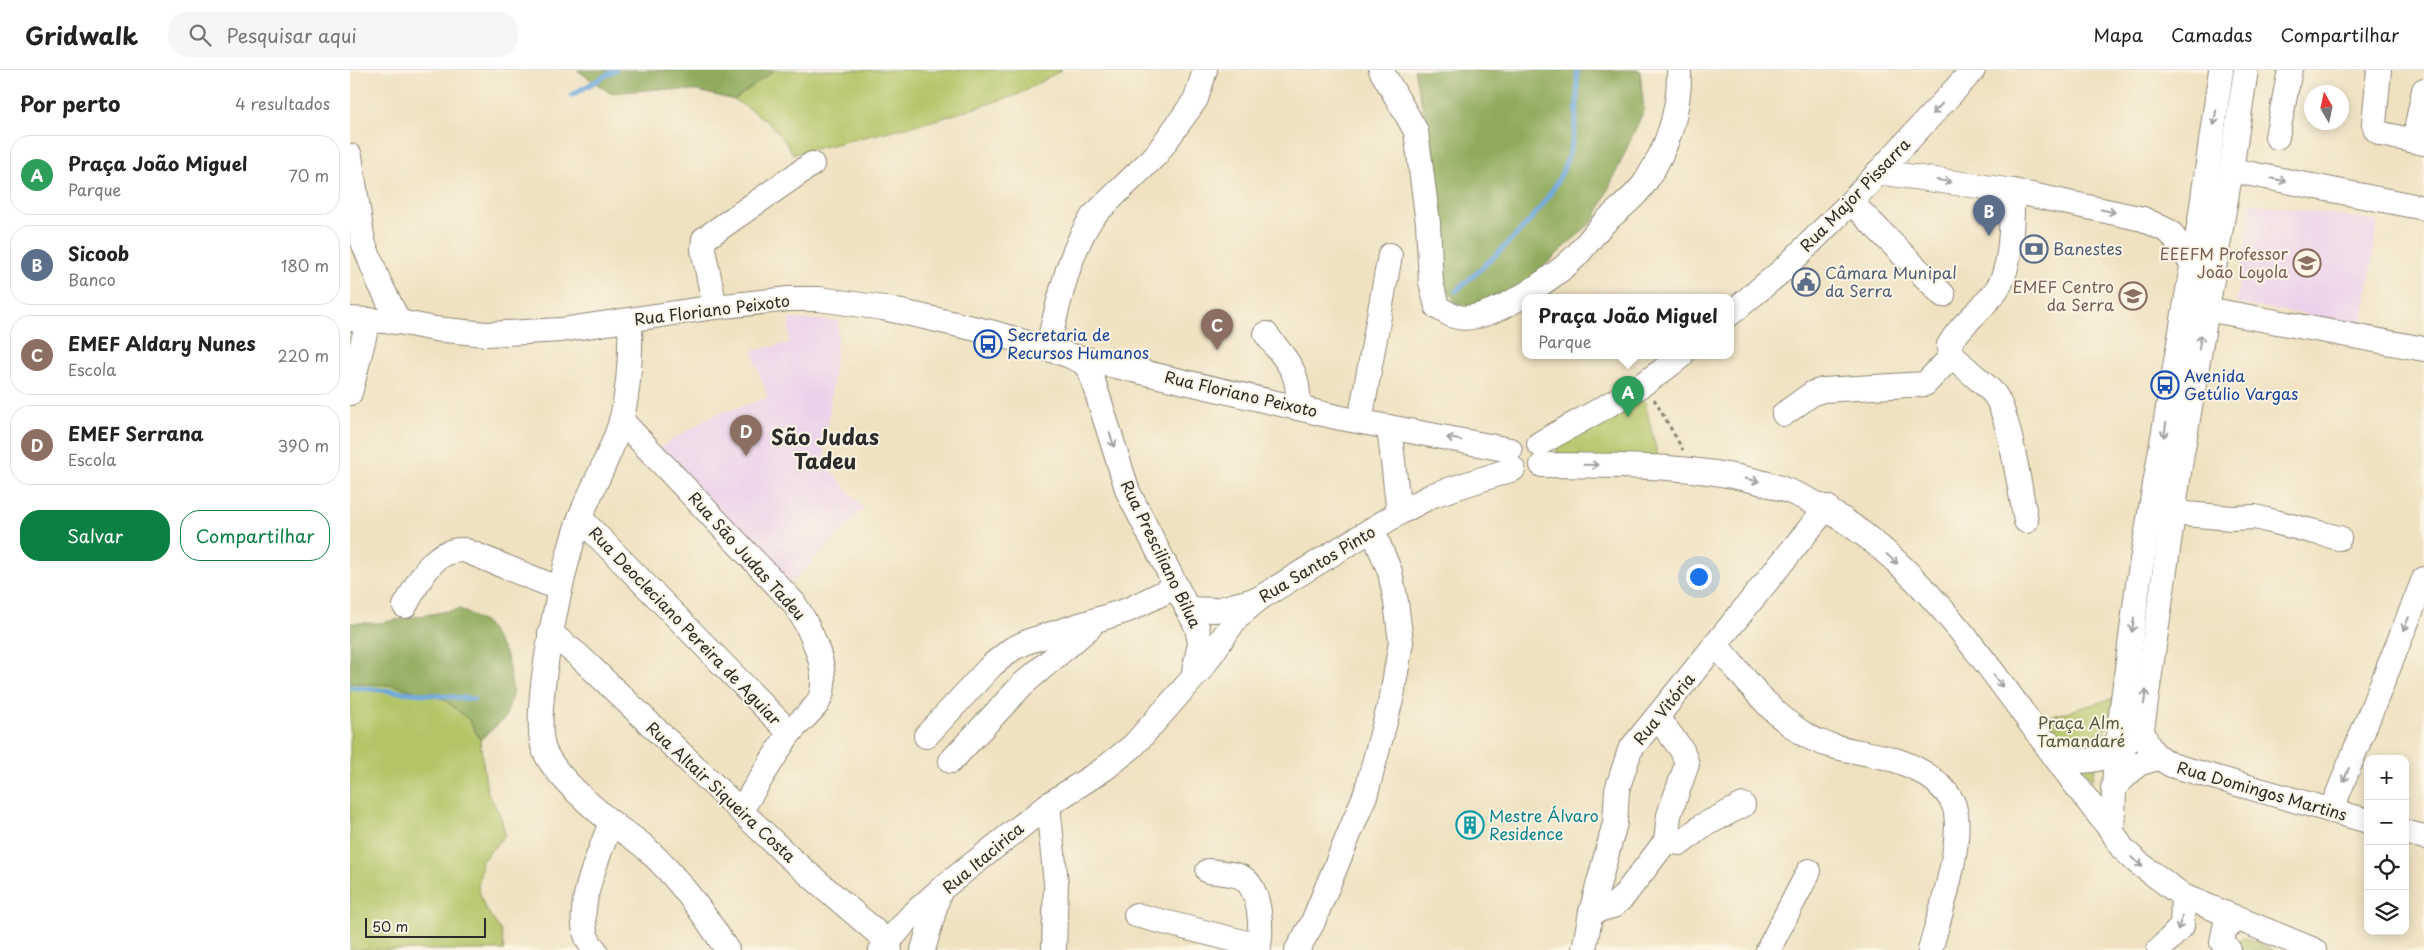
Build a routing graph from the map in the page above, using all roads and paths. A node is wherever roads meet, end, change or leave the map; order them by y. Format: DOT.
graph roads {
  1 [pos="1205,70"];
  2 [pos="1381,70"];
  3 [pos="1680,70"];
  4 [pos="1973,70"];
  5 [pos="2221,70"];
  6 [pos="2246,70"];
  7 [pos="2290,70"];
  8 [pos="2379,70"];
  9 [pos="2424,90"];
  10 [pos="2277,137"];
  11 [pos="2419,142"];
  12 [pos="1902,146"];
  13 [pos="350,156"];
  14 [pos="812,164"];
  15 [pos="2231,170"];
  16 [pos="1878,172"];
  17 [pos="1911,176"];
  18 [pos="2013,191"];
  19 [pos="1851,202"];
  20 [pos="2424,208"];
  21 [pos="2143,219"];
  22 [pos="2200,220"];
  23 [pos="1390,255"];
  24 [pos="2193,265"];
  25 [pos="1526,294"];
  26 [pos="1943,295"];
  27 [pos="1522,296"];
  28 [pos="715,307"];
  29 [pos="2206,309"];
  30 [pos="1734,311"];
  31 [pos="359,320"];
  32 [pos="630,321"];
  33 [pos="399,322"];
  34 [pos="1266,334"];
  35 [pos="2424,349"];
  36 [pos="1057,352"];
  37 [pos="1953,355"];
  38 [pos="1677,359"];
  39 [pos="1122,367"];
  40 [pos="1645,383"];
  41 [pos="350,393"];
  42 [pos="1097,394"];
  43 [pos="1298,408"];
  44 [pos="1784,414"];
  45 [pos="621,420"];
  46 [pos="1360,421"];
  47 [pos="1389,427"];
  48 [pos="1541,454"];
  49 [pos="1511,460"];
  50 [pos="1695,469"];
  51 [pos="1827,507"];
  52 [pos="2174,512"];
  53 [pos="1399,513"];
  54 [pos="580,518"];
  55 [pos="2026,521"];
  56 [pos="1373,531"];
  57 [pos="2338,538"];
  58 [pos="2424,579"];
  59 [pos="2138,584"];
  60 [pos="1175,587"];
  61 [pos="560,588"];
  62 [pos="2164,588"];
  63 [pos="1260,598"];
  64 [pos="405,606"];
  65 [pos="1187,609"];
  66 [pos="1097,621"];
  67 [pos="550,634"];
  68 [pos="1716,645"];
  69 [pos="1192,679"];
  70 [pos="1657,717"];
  71 [pos="2142,730"];
  72 [pos="790,733"];
  73 [pos="926,736"];
  74 [pos="2040,738"];
  75 [pos="2116,753"];
  76 [pos="2157,758"];
  77 [pos="951,761"];
  78 [pos="2113,788"];
  79 [pos="1048,805"];
  80 [pos="1742,805"];
  81 [pos="741,810"];
  82 [pos="2332,811"];
  83 [pos="2364,820"];
  84 [pos="611,822"];
  85 [pos="2112,832"];
  86 [pos="2409,833"];
  87 [pos="2424,837"];
  88 [pos="1666,841"];
  89 [pos="1208,871"];
  90 [pos="1809,871"];
  91 [pos="940,890"];
  92 [pos="2183,896"];
  93 [pos="1591,912"];
  94 [pos="1136,915"];
  95 [pos="2240,919"];
  96 [pos="886,947"];
  97 [pos="1258,948"];
  98 [pos="595,950"];
  99 [pos="727,950"];
  100 [pos="923,950"];
  101 [pos="1054,950"];
  102 [pos="1297,950"];
  103 [pos="1584,950"];
  104 [pos="1768,950"];
  105 [pos="1930,950"];
  106 [pos="2159,950"];
  107 [pos="2229,950"];
  108 [pos="2314,950"];
  1 -- 36 [label="street"];
  2 -- 27 [label="street"];
  3 -- 25 [label="street"];
  4 -- 12 [label="street, Rua Major Pissarra, one-way"];
  5 -- 22 [label="street, one-way"];
  6 -- 15 [label="street"];
  7 -- 10 [label="street"];
  8 -- 11 [label="street"];
  9 -- 11 [label="street"];
  12 -- 16 [label="street, Rua Major Pissarra"];
  12 -- 17 [label="street"];
  13 -- 33 [label="street"];
  14 -- 28 [label="street"];
  15 -- 20 [label="street, one-way"];
  15 -- 22 [label="street"];
  15 -- 29 [label="street"];
  16 -- 17 [label="street"];
  16 -- 19 [label="street, Rua Major Pissarra"];
  17 -- 18 [label="street, one-way"];
  18 -- 21 [label="street, one-way"];
  18 -- 37 [label="street"];
  19 -- 26 [label="street"];
  19 -- 30 [label="street, Rua Major Pissarra"];
  21 -- 22 [label="street"];
  21 -- 24 [label="street"];
  22 -- 24 [label="street"];
  23 -- 46 [label="street"];
  24 -- 59 [label="street, one-way"];
  28 -- 32 [label="street, Rua Floriano Peixoto"];
  28 -- 36 [label="street, Rua Floriano Peixoto"];
  29 -- 35 [label="street"];
  52 -- 29 [label="street, one-way"];
  31 -- 33 [label="street, Rua Floriano Peixoto"];
  31 -- 41 [label="street"];
  32 -- 33 [label="street, Rua Floriano Peixoto"];
  32 -- 45 [label="street"];
  34 -- 43 [label="street"];
  36 -- 39 [label="street, Rua Floriano Peixoto"];
  36 -- 42 [label="street, Rua Presciliano Bilua"];
  37 -- 44 [label="street"];
  37 -- 55 [label="street"];
  38 -- 40 [label="street"];
  39 -- 42 [label="street"];
  39 -- 43 [label="street, Rua Floriano Peixoto"];
  40 -- 48 [label="street"];
  40 -- 50 [label="path"];
  42 -- 60 [label="street, Rua Presciliano Bilua, one-way"];
  43 -- 46 [label="street, Rua Floriano Peixoto"];
  45 -- 54 [label="street"];
  45 -- 72 [label="street, Rua São Judas Tadeu"];
  46 -- 47 [label="street, Rua Floriano Peixoto"];
  49 -- 47 [label="street, Rua Floriano Peixoto, one-way"];
  47 -- 53 [label="street"];
  48 -- 49 [label="street, Rua Santos Pinto"];
  48 -- 50 [label="street, one-way"];
  49 -- 53 [label="street, Rua Santos Pinto"];
  50 -- 51 [label="street, one-way"];
  51 -- 68 [label="street, Rua Vitória"];
  51 -- 74 [label="street, one-way"];
  52 -- 57 [label="street"];
  52 -- 62 [label="street"];
  53 -- 56 [label="street, Rua Santos Pinto"];
  54 -- 61 [label="street"];
  54 -- 72 [label="street, Rua Deocleciano Pereira de Aguiar"];
  56 -- 63 [label="street, Rua Santos Pinto"];
  56 -- 102 [label="street"];
  58 -- 82 [label="street, one-way"];
  59 -- 62 [label="street"];
  59 -- 75 [label="street, one-way"];
  60 -- 65 [label="street, Rua Presciliano Bilua"];
  60 -- 66 [label="street"];
  61 -- 64 [label="street"];
  61 -- 67 [label="street"];
  71 -- 62 [label="street, one-way"];
  63 -- 65 [label="street"];
  63 -- 69 [label="street, Rua Santos Pinto"];
  65 -- 69 [label="street, Rua Presciliano Bilua"];
  66 -- 73 [label="street"];
  66 -- 77 [label="street"];
  67 -- 81 [label="street, Rua Altair Siqueira Costa"];
  67 -- 84 [label="street"];
  68 -- 70 [label="street, Rua Vitória"];
  68 -- 105 [label="street"];
  69 -- 79 [label="street, Rua Itacirica"];
  70 -- 88 [label="street"];
  70 -- 93 [label="street, Rua Vitória"];
  71 -- 75 [label="street"];
  71 -- 76 [label="street"];
  72 -- 81 [label="street, Rua São Judas Tadeu"];
  74 -- 75 [label="street"];
  74 -- 85 [label="street"];
  75 -- 78 [label="street"];
  76 -- 78 [label="street"];
  76 -- 82 [label="street, Rua Domingos Martins"];
  78 -- 85 [label="street"];
  79 -- 91 [label="street, Rua Itacirica"];
  79 -- 101 [label="street"];
  80 -- 88 [label="street"];
  81 -- 96 [label="street, Rua Altair Siqueira Costa"];
  82 -- 83 [label="street, Rua Domingos Martins"];
  84 -- 98 [label="street"];
  84 -- 99 [label="street"];
  85 -- 92 [label="street, one-way"];
  86 -- 87 [label="street"];
  88 -- 93 [label="street"];
  89 -- 97 [label="street"];
  90 -- 104 [label="street"];
  91 -- 96 [label="street"];
  91 -- 100 [label="street, Rua Itacirica"];
  92 -- 95 [label="street"];
  92 -- 106 [label="street, one-way"];
  93 -- 103 [label="street, Rua Vitória"];
  94 -- 97 [label="street"];
  95 -- 107 [label="street"];
  95 -- 108 [label="street"];
}
